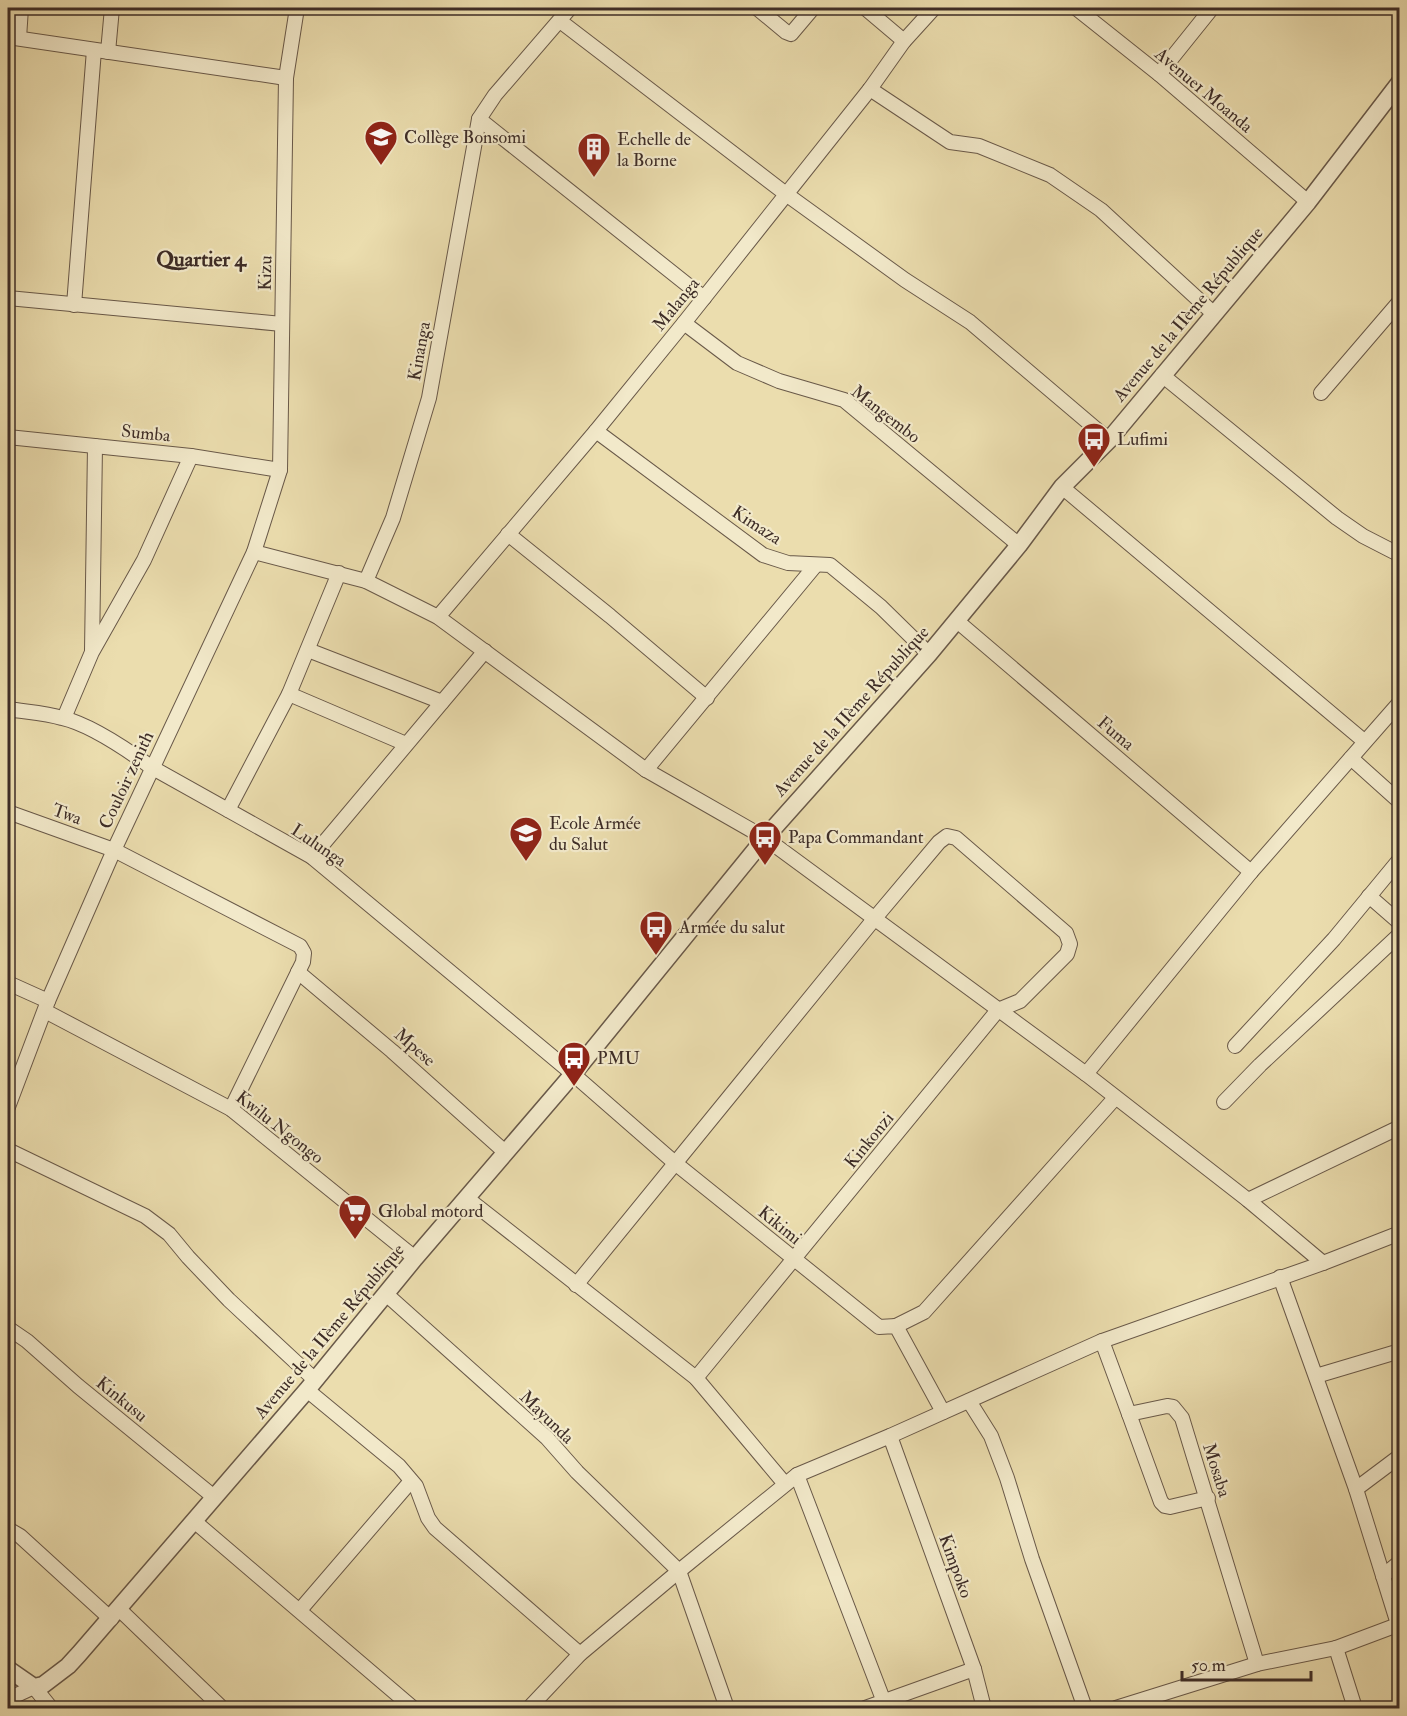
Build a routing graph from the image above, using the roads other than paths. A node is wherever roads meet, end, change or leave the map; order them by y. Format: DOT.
graph roads {
  1 [pos="21,8"];
  2 [pos="112,8"];
  3 [pos="297,8"];
  4 [pos="570,8"];
  5 [pos="757,8"];
  6 [pos="813,8"];
  7 [pos="866,8"];
  8 [pos="934,8"];
  9 [pos="1076,8"];
  10 [pos="1212,8"];
  11 [pos="560,21"];
  12 [pos="13,38"];
  13 [pos="904,41"];
  14 [pos="101,51"];
  15 [pos="1159,74"];
  16 [pos="286,78"];
  17 [pos="1400,82"];
  18 [pos="870,88"];
  19 [pos="479,119"];
  20 [pos="786,194"];
  21 [pos="1308,202"];
  22 [pos="8,298"];
  23 [pos="704,298"];
  24 [pos="74,305"];
  25 [pos="1397,310"];
  26 [pos="1213,313"];
  27 [pos="684,323"];
  28 [pos="282,324"];
  29 [pos="1162,375"];
  30 [pos="1321,393"];
  31 [pos="596,431"];
  32 [pos="8,437"];
  33 [pos="1109,440"];
  34 [pos="94,446"];
  35 [pos="191,456"];
  36 [pos="280,470"];
  37 [pos="1062,487"];
  38 [pos="508,534"];
  39 [pos="1018,545"];
  40 [pos="254,552"];
  41 [pos="1400,555"];
  42 [pos="815,566"];
  43 [pos="339,573"];
  44 [pos="366,581"];
  45 [pos="438,617"];
  46 [pos="957,621"];
  47 [pos="308,650"];
  48 [pos="484,651"];
  49 [pos="92,652"];
  50 [pos="929,654"];
  51 [pos="289,694"];
  52 [pos="707,698"];
  53 [pos="442,702"];
  54 [pos="1400,702"];
  55 [pos="8,709"];
  56 [pos="64,718"];
  57 [pos="1364,741"];
  58 [pos="406,744"];
  59 [pos="1351,758"];
  60 [pos="151,767"];
  61 [pos="646,770"];
  62 [pos="1400,802"];
  63 [pos="228,810"];
  64 [pos="8,812"];
  65 [pos="765,838"];
  66 [pos="114,850"];
  67 [pos="312,857"];
  68 [pos="1400,859"];
  69 [pos="1251,872"];
  70 [pos="1369,896"];
  71 [pos="875,918"];
  72 [pos="1400,923"];
  73 [pos="1400,934"];
  74 [pos="298,972"];
  75 [pos="8,983"];
  76 [pos="46,1006"];
  77 [pos="998,1010"];
  78 [pos="1235,1046"];
  79 [pos="573,1074"];
  80 [pos="1086,1074"];
  81 [pos="1115,1098"];
  82 [pos="1224,1102"];
  83 [pos="8,1107"];
  84 [pos="231,1109"];
  85 [pos="1400,1126"];
  86 [pos="8,1150"];
  87 [pos="505,1152"];
  88 [pos="675,1164"];
  89 [pos="468,1199"];
  90 [pos="1248,1200"];
  91 [pos="1400,1233"];
  92 [pos="415,1258"];
  93 [pos="794,1261"];
  94 [pos="1323,1263"];
  95 [pos="1280,1277"];
  96 [pos="576,1285"];
  97 [pos="386,1294"];
  98 [pos="896,1326"];
  99 [pos="8,1329"];
  100 [pos="1102,1341"];
  101 [pos="1400,1351"];
  102 [pos="1316,1376"];
  103 [pos="696,1378"];
  104 [pos="310,1385"];
  105 [pos="969,1401"];
  106 [pos="943,1412"];
  107 [pos="1129,1414"];
  108 [pos="890,1436"];
  109 [pos="1400,1456"];
  110 [pos="798,1475"];
  111 [pos="411,1481"];
  112 [pos="785,1484"];
  113 [pos="1356,1489"];
  114 [pos="214,1497"];
  115 [pos="1208,1498"];
  116 [pos="194,1521"];
  117 [pos="8,1528"];
  118 [pos="1400,1562"];
  119 [pos="679,1571"];
  120 [pos="1383,1576"];
  121 [pos="300,1610"];
  122 [pos="115,1614"];
  123 [pos="1399,1624"];
  124 [pos="1336,1648"];
  125 [pos="580,1654"];
  126 [pos="1257,1664"];
  127 [pos="8,1669"];
  128 [pos="974,1669"];
  129 [pos="34,1687"];
  130 [pos="8,1699"];
  131 [pos="884,1702"];
  132 [pos="1152,1703"];
  133 [pos="51,1708"];
  134 [pos="222,1708"];
  135 [pos="413,1708"];
  136 [pos="529,1708"];
  137 [pos="727,1708"];
  138 [pos="865,1708"];
  139 [pos="984,1708"];
  140 [pos="1085,1708"];
  141 [pos="1116,1708"];
  142 [pos="1355,1708"];
  1 -- 12 [label="street"];
  2 -- 14 [label="street"];
  3 -- 16 [label="street, Kizu"];
  4 -- 11 [label="street, Kinanga"];
  5 -- 6 [label="street"];
  7 -- 13 [label="street"];
  8 -- 13 [label="street, Malanga"];
  9 -- 15 [label="street, Avenue1 Moanda"];
  10 -- 15 [label="street"];
  11 -- 19 [label="street, Kinanga"];
  11 -- 20 [label="street"];
  12 -- 14 [label="street"];
  13 -- 18 [label="street, Malanga"];
  14 -- 16 [label="street"];
  14 -- 24 [label="street"];
  15 -- 21 [label="street, Avenue1 Moanda"];
  16 -- 28 [label="street, Kizu"];
  17 -- 21 [label="street, Avenue de la IIème République"];
  18 -- 20 [label="street, Malanga"];
  18 -- 26 [label="street"];
  19 -- 23 [label="street"];
  19 -- 44 [label="street, Kinanga"];
  20 -- 23 [label="street, Malanga"];
  20 -- 33 [label="street"];
  21 -- 26 [label="street, Avenue de la IIème République"];
  22 -- 24 [label="street"];
  23 -- 27 [label="street, Malanga"];
  24 -- 28 [label="street"];
  25 -- 30 [label="street"];
  26 -- 29 [label="street, Avenue de la IIème République"];
  27 -- 31 [label="street, Malanga"];
  27 -- 39 [label="street, Mangembo"];
  28 -- 36 [label="street, Kizu"];
  29 -- 33 [label="street, Avenue de la IIème République"];
  29 -- 41 [label="street"];
  31 -- 38 [label="street, Malanga"];
  31 -- 42 [label="street, Kimaza"];
  32 -- 34 [label="street, Sumba"];
  33 -- 37 [label="street, Avenue de la IIème République"];
  34 -- 35 [label="street, Sumba"];
  34 -- 49 [label="street"];
  35 -- 36 [label="street, Sumba"];
  35 -- 49 [label="street"];
  36 -- 40 [label="street, Couloir zenith"];
  37 -- 39 [label="street, Avenue de la IIème République"];
  37 -- 57 [label="street"];
  38 -- 45 [label="street, Malanga"];
  38 -- 52 [label="street"];
  39 -- 46 [label="street, Avenue de la IIème République"];
  40 -- 43 [label="street"];
  40 -- 60 [label="street, Couloir zenith"];
  42 -- 50 [label="street, Kimaza"];
  42 -- 52 [label="street"];
  43 -- 44 [label="street"];
  43 -- 47 [label="street"];
  44 -- 45 [label="street"];
  45 -- 48 [label="street"];
  46 -- 50 [label="street, Avenue de la IIème République"];
  46 -- 69 [label="street, Fuma"];
  47 -- 51 [label="street"];
  47 -- 53 [label="street"];
  48 -- 53 [label="street"];
  48 -- 61 [label="street"];
  49 -- 56 [label="street"];
  50 -- 65 [label="street, Avenue de la IIème République"];
  51 -- 58 [label="street"];
  51 -- 63 [label="street"];
  52 -- 61 [label="street"];
  53 -- 58 [label="street"];
  54 -- 57 [label="street"];
  55 -- 56 [label="street, Lulunga"];
  56 -- 60 [label="street, Lulunga"];
  57 -- 59 [label="street"];
  58 -- 67 [label="street"];
  59 -- 62 [label="street"];
  59 -- 69 [label="street"];
  60 -- 63 [label="street, Lulunga"];
  60 -- 66 [label="street, Couloir zenith"];
  61 -- 65 [label="street"];
  63 -- 67 [label="street, Lulunga"];
  64 -- 66 [label="street, Twa"];
  65 -- 71 [label="street"];
  65 -- 79 [label="street, Avenue de la IIème République"];
  66 -- 74 [label="street"];
  66 -- 76 [label="street, Couloir zenith"];
  67 -- 79 [label="street, Lulunga"];
  68 -- 70 [label="street"];
  69 -- 80 [label="street"];
  70 -- 72 [label="street"];
  70 -- 78 [label="street"];
  71 -- 77 [label="street"];
  71 -- 77 [label="street, Kinkonzi"];
  71 -- 88 [label="street"];
  73 -- 82 [label="street"];
  74 -- 84 [label="street"];
  74 -- 87 [label="street, Mpese"];
  75 -- 76 [label="street"];
  76 -- 83 [label="street, Couloir zenith"];
  76 -- 84 [label="street, Kwilu Ngongo"];
  77 -- 80 [label="street"];
  77 -- 93 [label="street, Kinkonzi"];
  79 -- 87 [label="street, Avenue de la IIème République"];
  79 -- 88 [label="street, Kikimi"];
  80 -- 81 [label="street"];
  81 -- 90 [label="street"];
  81 -- 98 [label="street"];
  84 -- 92 [label="street, Kwilu Ngongo"];
  85 -- 90 [label="street"];
  86 -- 104 [label="street"];
  87 -- 89 [label="street, Avenue de la IIème République"];
  88 -- 93 [label="street, Kikimi"];
  88 -- 96 [label="street"];
  89 -- 92 [label="street, Avenue de la IIème République"];
  89 -- 96 [label="street"];
  90 -- 94 [label="street"];
  91 -- 94 [label="street"];
  92 -- 97 [label="street, Avenue de la IIème République"];
  93 -- 98 [label="street, Kikimi"];
  93 -- 103 [label="street, Kinkonzi"];
  94 -- 95 [label="street"];
  95 -- 100 [label="street"];
  95 -- 102 [label="street"];
  96 -- 103 [label="street"];
  97 -- 104 [label="street, Avenue de la IIème République"];
  97 -- 119 [label="street, Mayunda"];
  98 -- 106 [label="street"];
  99 -- 114 [label="street, Kinkusu"];
  100 -- 105 [label="street"];
  100 -- 107 [label="street"];
  101 -- 102 [label="street"];
  102 -- 113 [label="street"];
  103 -- 112 [label="street"];
  104 -- 111 [label="street"];
  104 -- 114 [label="street, Avenue de la IIème République"];
  105 -- 106 [label="street"];
  105 -- 140 [label="street"];
  106 -- 108 [label="street"];
  107 -- 115 [label="street"];
  107 -- 115 [label="street, Mosaba"];
  108 -- 110 [label="street"];
  108 -- 128 [label="street, Kimpoko"];
  109 -- 113 [label="street"];
  110 -- 112 [label="street"];
  110 -- 131 [label="street"];
  111 -- 121 [label="street"];
  111 -- 125 [label="street"];
  112 -- 119 [label="street"];
  113 -- 120 [label="street"];
  114 -- 116 [label="street, Avenue de la IIème République"];
  115 -- 126 [label="street, Mosaba"];
  116 -- 121 [label="street"];
  116 -- 122 [label="street, Avenue de la IIème République"];
  117 -- 122 [label="street"];
  118 -- 120 [label="street"];
  119 -- 125 [label="street"];
  119 -- 137 [label="street"];
  120 -- 123 [label="street"];
  121 -- 135 [label="street"];
  122 -- 129 [label="street, Avenue de la IIème République"];
  122 -- 134 [label="street"];
  123 -- 124 [label="street"];
  124 -- 126 [label="street"];
  124 -- 142 [label="street"];
  125 -- 136 [label="street"];
  126 -- 132 [label="street"];
  127 -- 129 [label="street"];
  128 -- 131 [label="street"];
  128 -- 139 [label="street, Kimpoko"];
  129 -- 130 [label="street, Avenue de la IIème République"];
  129 -- 133 [label="street"];
  131 -- 138 [label="street"];
  132 -- 141 [label="street"];
}
